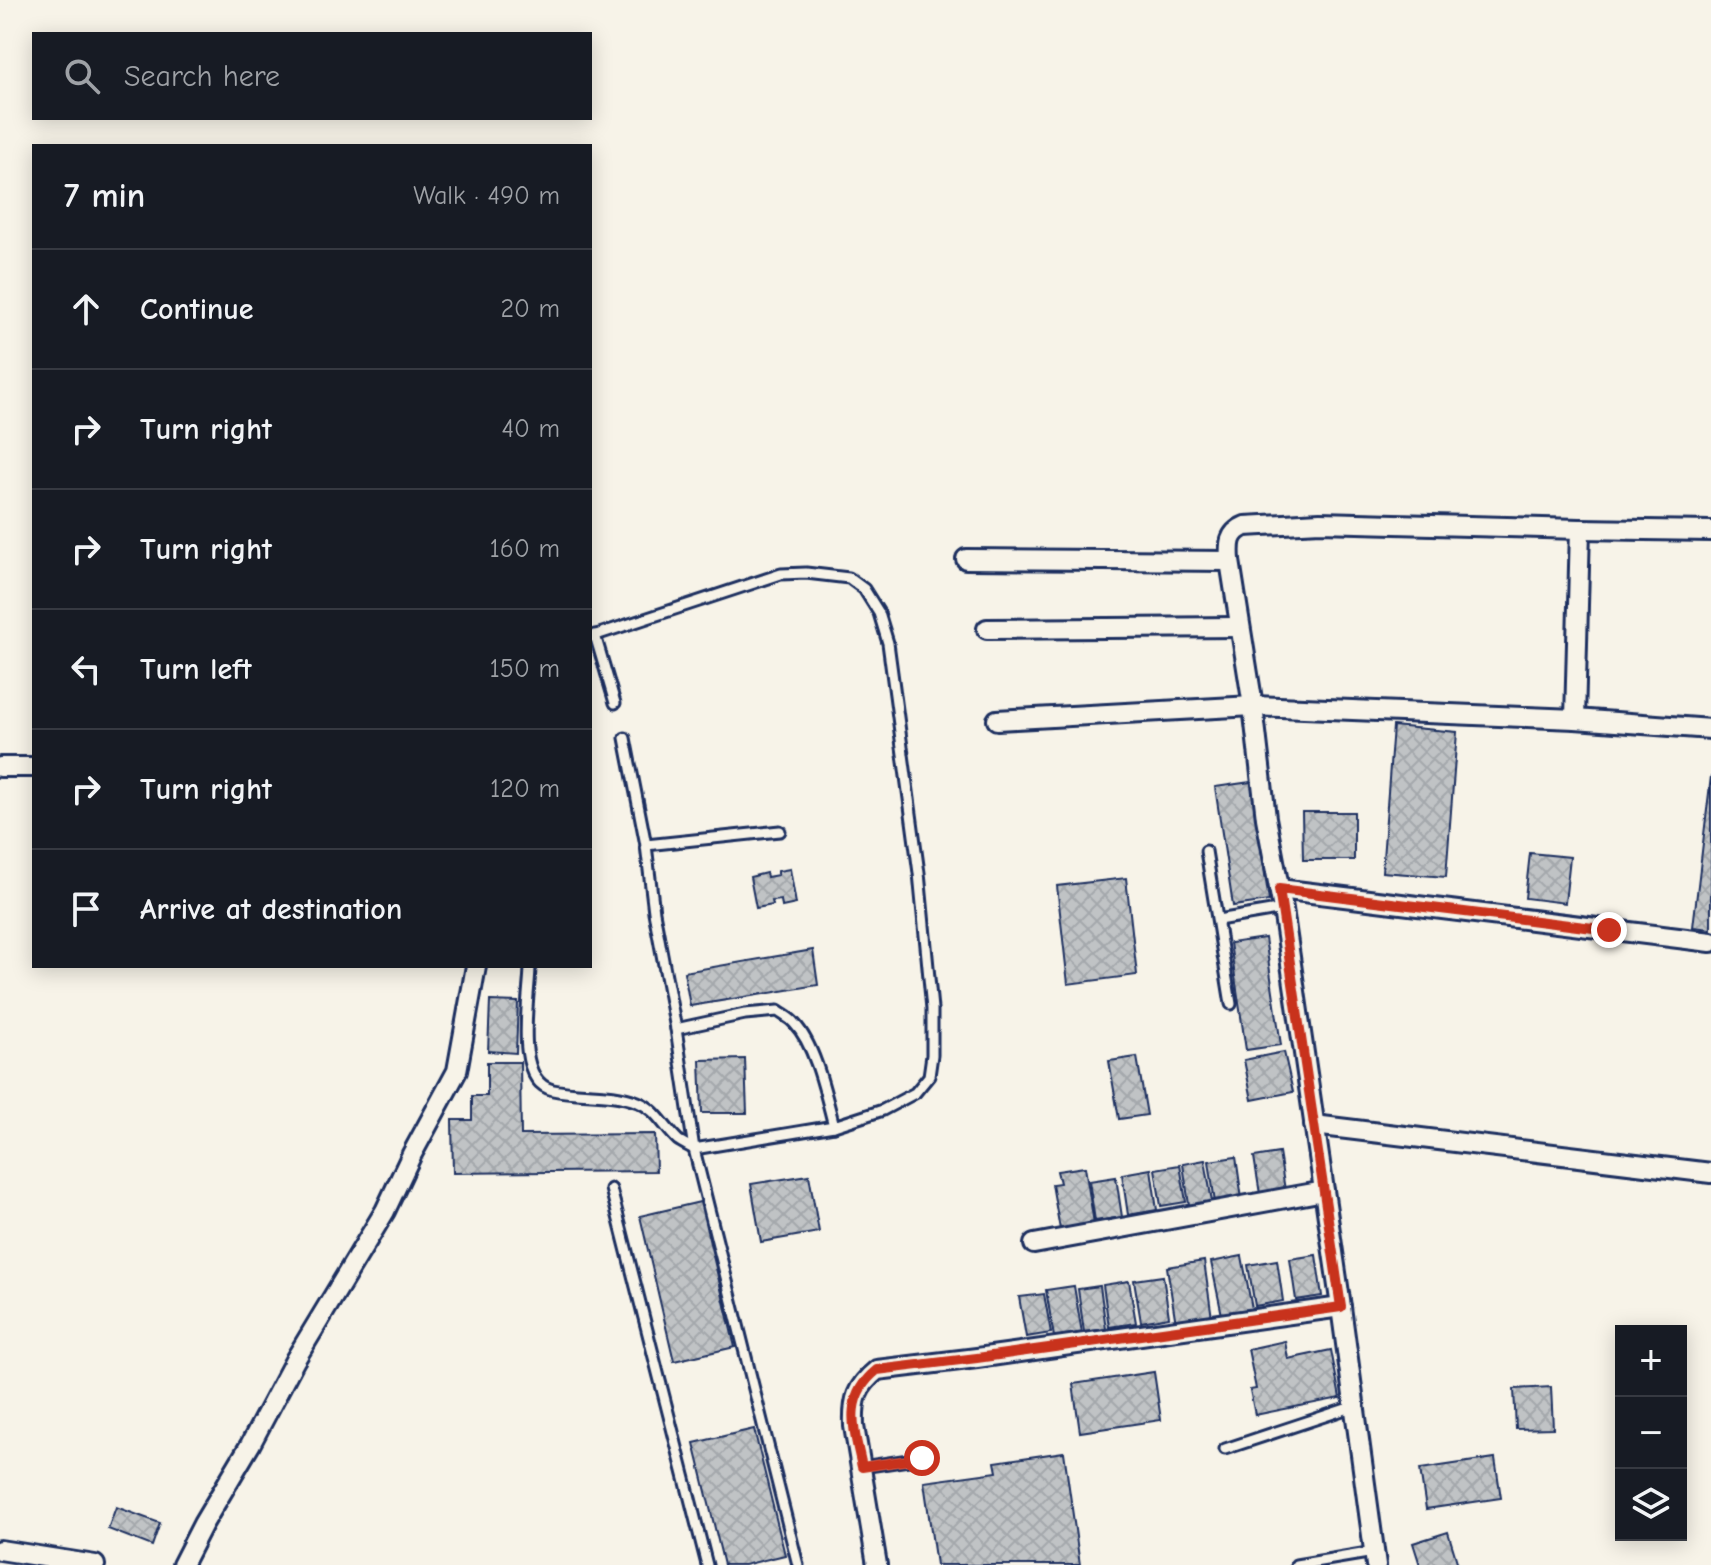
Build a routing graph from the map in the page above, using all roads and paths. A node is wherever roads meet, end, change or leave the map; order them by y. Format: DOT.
graph roads {
  1 [pos="1580,529"];
  2 [pos="1711,531"];
  3 [pos="966,559"];
  4 [pos="1230,561"];
  5 [pos="1240,627"];
  6 [pos="987,629"];
  7 [pos="592,636"];
  8 [pos="615,703"];
  9 [pos="1253,706"];
  10 [pos="1575,719"];
  11 [pos="997,720"];
  12 [pos="1711,729"];
  13 [pos="625,738"];
  14 [pos="0,767"];
  15 [pos="32,767"];
  16 [pos="780,831"];
  17 [pos="646,845"];
  18 [pos="1206,851"];
  19 [pos="1279,889"];
  20 [pos="1283,909"];
  21 [pos="1218,920"];
  22 [pos="1711,942"];
  23 [pos="476,968"];
  24 [pos="530,968"];
  25 [pos="1231,1004"];
  26 [pos="676,1029"];
  27 [pos="1314,1125"];
  28 [pos="834,1126"];
  29 [pos="694,1149"];
  30 [pos="1711,1173"];
  31 [pos="611,1189"];
  32 [pos="1324,1191"];
  33 [pos="1034,1244"];
  34 [pos="1341,1307"];
  35 [pos="1355,1406"];
  36 [pos="1225,1449"];
  37 [pos="922,1458"];
  38 [pos="862,1467"];
  39 [pos="0,1550"];
  40 [pos="1375,1558"];
  41 [pos="95,1565"];
  42 [pos="182,1565"];
  43 [pos="707,1565"];
  44 [pos="798,1565"];
  45 [pos="877,1565"];
  46 [pos="1296,1565"];
  1 -- 2 [label="street"];
  1 -- 4 [label="street"];
  1 -- 10 [label="street"];
  3 -- 4 [label="street"];
  4 -- 5 [label="street"];
  5 -- 6 [label="street"];
  5 -- 9 [label="street"];
  7 -- 8 [label="lane"];
  7 -- 28 [label="lane"];
  9 -- 10 [label="street"];
  9 -- 11 [label="street"];
  9 -- 19 [label="street"];
  10 -- 12 [label="street"];
  13 -- 17 [label="lane"];
  14 -- 15 [label="street"];
  16 -- 17 [label="lane"];
  17 -- 26 [label="lane"];
  18 -- 21 [label="lane"];
  19 -- 20 [label="street"];
  19 -- 22 [label="street"];
  20 -- 21 [label="lane"];
  20 -- 27 [label="street"];
  21 -- 25 [label="lane"];
  23 -- 42 [label="street"];
  24 -- 29 [label="lane"];
  26 -- 28 [label="lane"];
  26 -- 29 [label="lane"];
  27 -- 30 [label="street"];
  27 -- 32 [label="street"];
  28 -- 29 [label="lane"];
  29 -- 44 [label="lane"];
  31 -- 43 [label="lane"];
  32 -- 33 [label="street"];
  32 -- 34 [label="street"];
  34 -- 35 [label="street"];
  34 -- 38 [label="street"];
  35 -- 36 [label="lane"];
  35 -- 40 [label="street"];
  37 -- 38 [label="lane"];
  38 -- 45 [label="street"];
  39 -- 41 [label="street"];
  40 -- 46 [label="lane"];
}
